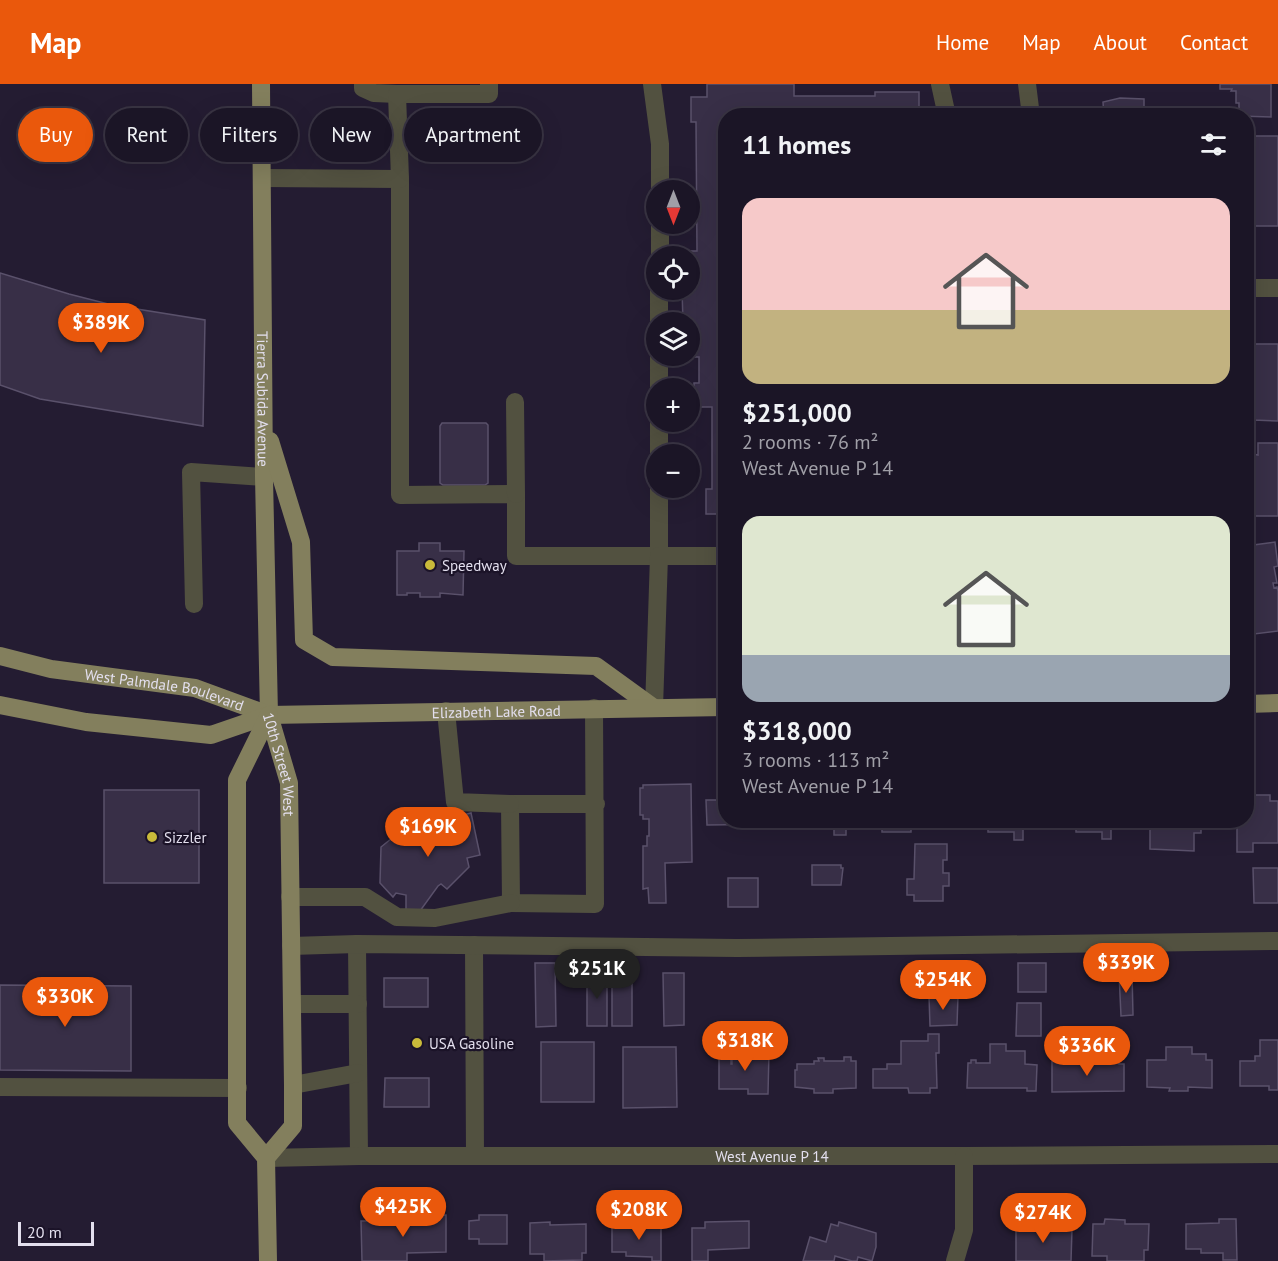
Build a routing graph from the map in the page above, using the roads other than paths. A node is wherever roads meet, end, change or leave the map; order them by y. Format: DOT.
graph roads {
  1 [pos="261,84"];
  2 [pos="363,84"];
  3 [pos="489,84"];
  4 [pos="652,84"];
  5 [pos="940,84"];
  6 [pos="1027,84"];
  7 [pos="397,94"];
  8 [pos="945,108"];
  9 [pos="1030,108"];
  10 [pos="262,178"];
  11 [pos="400,179"];
  12 [pos="660,180"];
  13 [pos="1254,288"];
  14 [pos="1278,288"];
  15 [pos="515,402"];
  16 [pos="264,420"];
  17 [pos="264,477"];
  18 [pos="516,494"];
  19 [pos="659,498"];
  20 [pos="658,556"];
  21 [pos="718,556"];
  22 [pos="194,604"];
  23 [pos="0,656"];
  24 [pos="1254,704"];
  25 [pos="1278,704"];
  26 [pos="0,705"];
  27 [pos="718,707"];
  28 [pos="594,708"];
  29 [pos="654,708"];
  30 [pos="446,711"];
  31 [pos="269,715"];
  32 [pos="510,804"];
  33 [pos="596,804"];
  34 [pos="290,897"];
  35 [pos="511,903"];
  36 [pos="1278,941"];
  37 [pos="357,944"];
  38 [pos="474,945"];
  39 [pos="291,946"];
  40 [pos="292,1004"];
  41 [pos="358,1004"];
  42 [pos="358,1073"];
  43 [pos="293,1085"];
  44 [pos="0,1087"];
  45 [pos="238,1088"];
  46 [pos="1278,1154"];
  47 [pos="359,1155"];
  48 [pos="475,1155"];
  49 [pos="964,1156"];
  50 [pos="266,1158"];
  51 [pos="268,1261"];
  52 [pos="955,1261"];
  1 -- 10 [label="main road, Tierra Subida Avenue"];
  2 -- 7 [label="street"];
  3 -- 7 [label="street"];
  4 -- 12 [label="street"];
  5 -- 8 [label="street"];
  6 -- 9 [label="street"];
  7 -- 11 [label="street"];
  10 -- 11 [label="street"];
  10 -- 16 [label="main road, Tierra Subida Avenue"];
  11 -- 18 [label="street"];
  13 -- 14 [label="street"];
  15 -- 18 [label="street"];
  16 -- 17 [label="main road, Tierra Subida Avenue"];
  16 -- 29 [label="main road"];
  17 -- 22 [label="street"];
  17 -- 31 [label="main road, Tierra Subida Avenue"];
  18 -- 20 [label="street"];
  19 -- 20 [label="street"];
  20 -- 21 [label="street"];
  20 -- 29 [label="street"];
  23 -- 31 [label="main road, West Palmdale Boulevard"];
  24 -- 25 [label="main road"];
  26 -- 31 [label="main road, West Palmdale Boulevard"];
  27 -- 29 [label="main road, Elizabeth Lake Road"];
  28 -- 29 [label="main road, Elizabeth Lake Road"];
  28 -- 30 [label="main road, Elizabeth Lake Road"];
  28 -- 33 [label="street"];
  30 -- 31 [label="main road, Elizabeth Lake Road"];
  30 -- 32 [label="street"];
  31 -- 34 [label="main road, 10th Street West"];
  31 -- 45 [label="main road, 10th Street West"];
  32 -- 33 [label="street"];
  32 -- 35 [label="street"];
  33 -- 35 [label="street"];
  34 -- 35 [label="street"];
  34 -- 39 [label="main road, 10th Street West"];
  36 -- 38 [label="street"];
  37 -- 38 [label="street"];
  37 -- 39 [label="street"];
  37 -- 41 [label="street"];
  38 -- 48 [label="street"];
  39 -- 40 [label="main road, 10th Street West"];
  40 -- 41 [label="street"];
  40 -- 43 [label="main road, 10th Street West"];
  41 -- 42 [label="street"];
  42 -- 43 [label="street"];
  42 -- 47 [label="street"];
  43 -- 50 [label="main road, 10th Street West"];
  44 -- 45 [label="street"];
  45 -- 50 [label="main road, 10th Street West"];
  46 -- 49 [label="street, West Avenue P 14"];
  47 -- 48 [label="street, West Avenue P 14"];
  47 -- 50 [label="street, West Avenue P 14"];
  48 -- 49 [label="street, West Avenue P 14"];
  49 -- 52 [label="street"];
  50 -- 51 [label="main road"];
}
